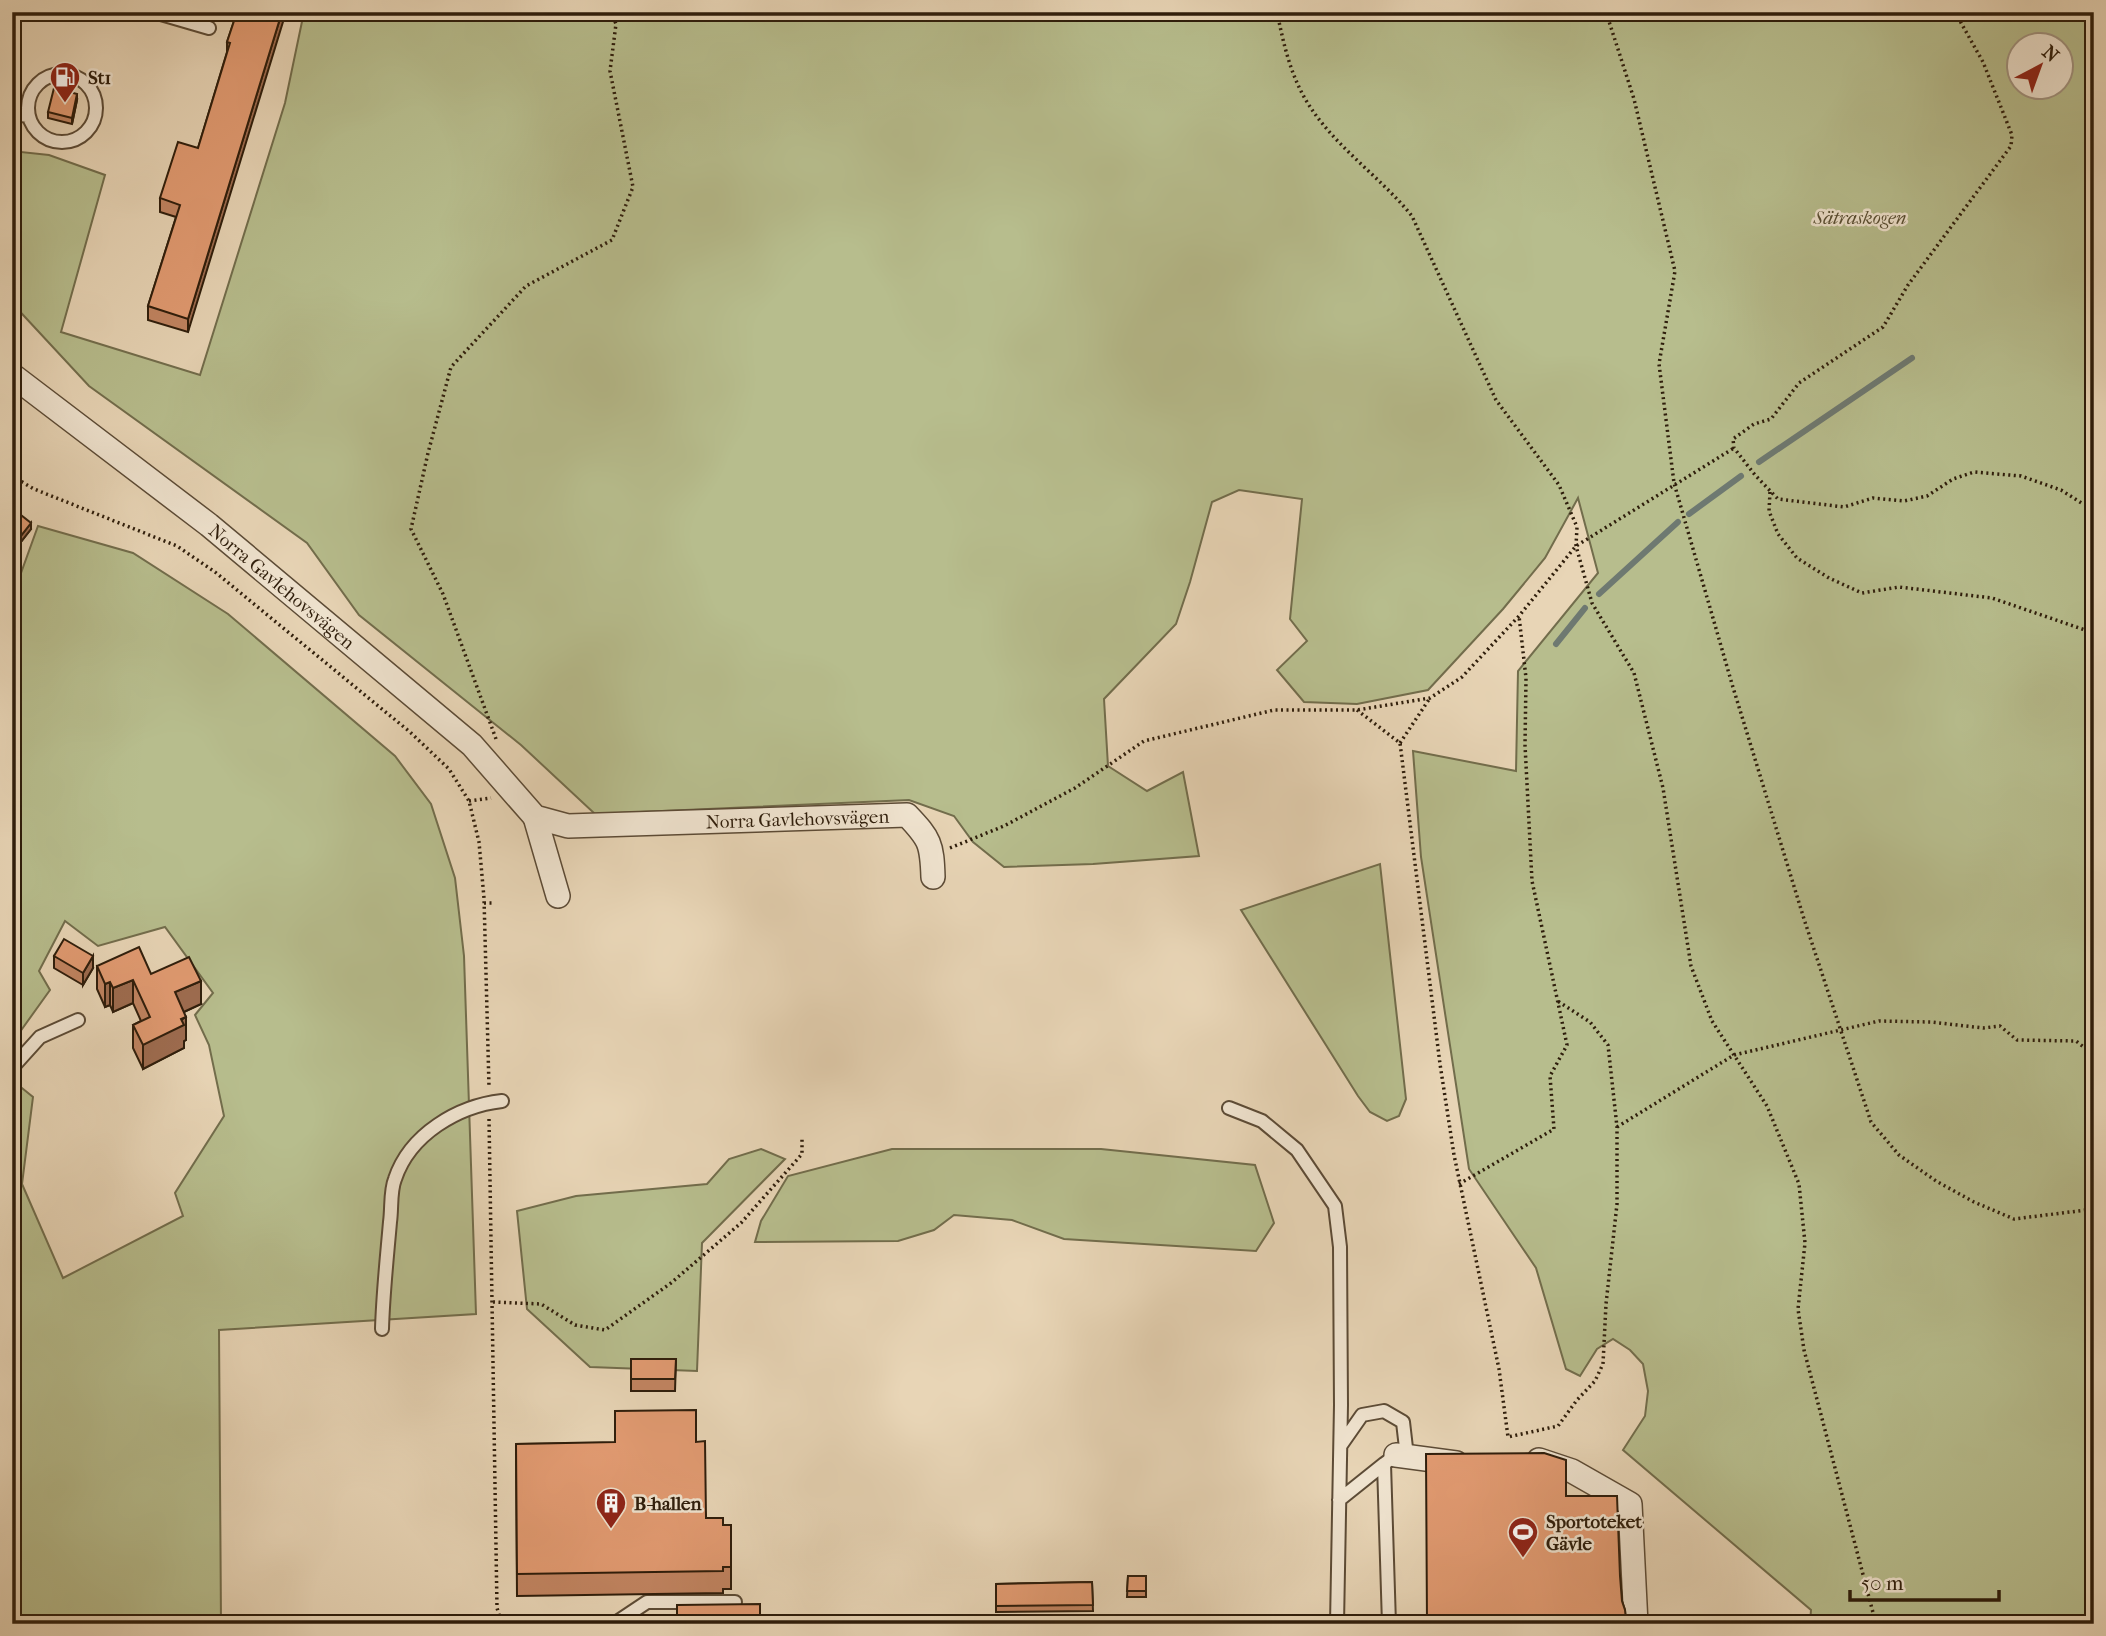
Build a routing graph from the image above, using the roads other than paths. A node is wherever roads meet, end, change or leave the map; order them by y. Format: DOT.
graph roads {
  1 [pos="154,12"];
  2 [pos="209,28"];
  3 [pos="12,114"];
  4 [pos="29,116"];
  5 [pos="12,375"];
  6 [pos="535,817"];
  7 [pos="932,866"];
  8 [pos="558,896"];
  9 [pos="78,1020"];
  10 [pos="12,1068"];
  11 [pos="496,1102"];
  12 [pos="1229,1108"];
  13 [pos="382,1329"];
  14 [pos="1340,1446"];
  15 [pos="1390,1460"];
  16 [pos="1514,1461"];
  17 [pos="1475,1462"];
  18 [pos="1339,1500"];
  19 [pos="735,1602"];
  20 [pos="614,1624"];
  21 [pos="1337,1624"];
  22 [pos="1389,1624"];
  23 [pos="1636,1624"];
  1 -- 2 [label="lane"];
  3 -- 4 [label="lane"];
  4 -- 4 [label="lane"];
  5 -- 6 [label="street, Norra Gavlehovsvägen"];
  6 -- 7 [label="street, Norra Gavlehovsvägen"];
  6 -- 8 [label="street, Norra Gavlehovsvägen"];
  9 -- 10 [label="lane"];
  11 -- 13 [label="lane"];
  12 -- 14 [label="lane"];
  14 -- 15 [label="lane"];
  14 -- 18 [label="lane"];
  15 -- 17 [label="street"];
  15 -- 18 [label="lane"];
  15 -- 22 [label="lane"];
  16 -- 23 [label="street"];
  18 -- 21 [label="lane"];
  19 -- 20 [label="lane"];
}
